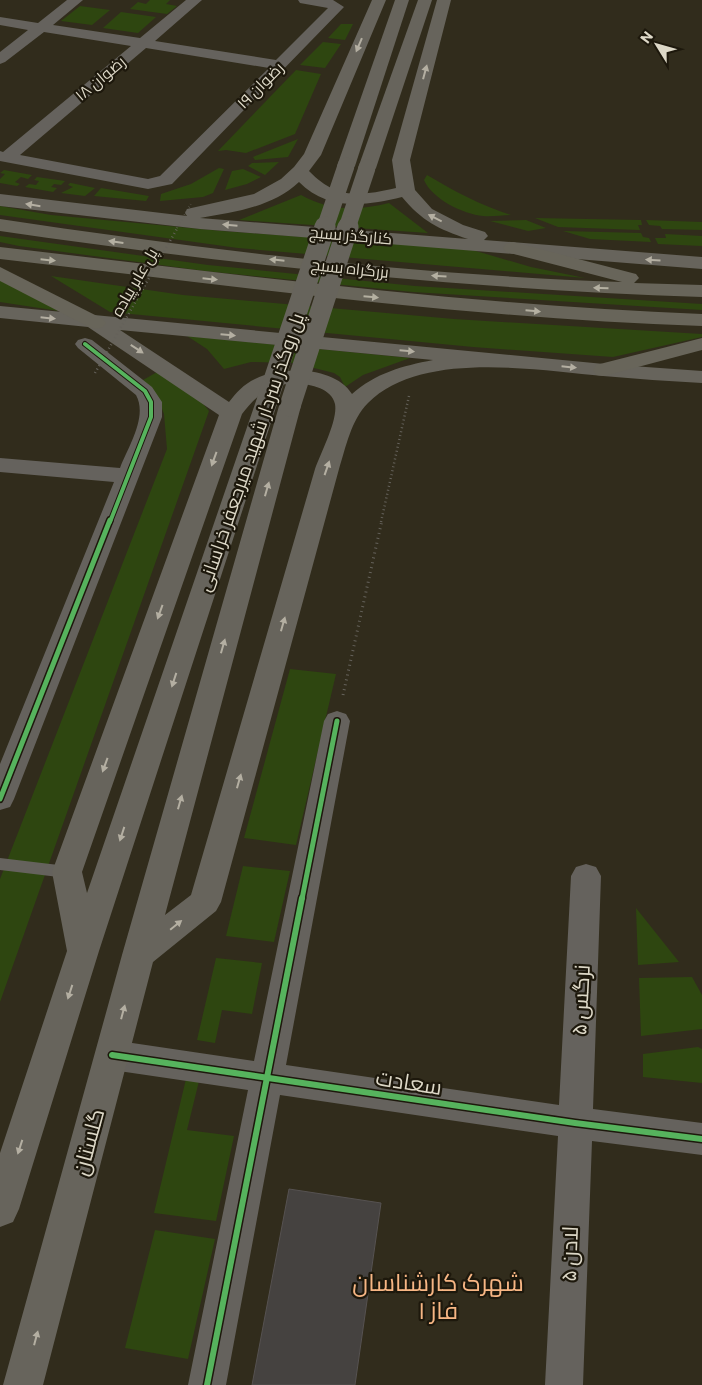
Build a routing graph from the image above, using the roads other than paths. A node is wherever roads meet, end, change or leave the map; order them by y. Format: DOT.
graph roads {
  1 [pos="76,0"];
  2 [pos="195,0"];
  3 [pos="305,0"];
  4 [pos="379,0"];
  5 [pos="444,0"];
  6 [pos="402,4"];
  7 [pos="424,4"];
  8 [pos="0,21"];
  9 [pos="41,27"];
  10 [pos="142,43"];
  11 [pos="0,58"];
  12 [pos="281,65"];
  13 [pos="3,156"];
  14 [pos="300,173"];
  15 [pos="406,191"];
  16 [pos="0,200"];
  17 [pos="127,217"];
  18 [pos="0,225"];
  19 [pos="513,248"];
  20 [pos="0,253"];
  21 [pos="702,262"];
  22 [pos="0,272"];
  23 [pos="679,290"];
  24 [pos="702,291"];
  25 [pos="1,314"];
  26 [pos="702,320"];
  27 [pos="90,333"];
  28 [pos="702,344"];
  29 [pos="498,360"];
  30 [pos="604,370"];
  31 [pos="702,376"];
  32 [pos="278,404"];
  33 [pos="231,414"];
  34 [pos="346,418"];
  35 [pos="0,465"];
  36 [pos="127,476"];
  37 [pos="337,721"];
  38 [pos="0,799"];
  39 [pos="0,864"];
  40 [pos="67,872"];
  41 [pos="586,876"];
  42 [pos="152,900"];
  43 [pos="83,951"];
  44 [pos="138,955"];
  45 [pos="112,1054"];
  46 [pos="266,1076"];
  47 [pos="575,1123"];
  48 [pos="702,1139"];
  49 [pos="0,1209"];
  50 [pos="23,1385"];
  51 [pos="207,1385"];
  52 [pos="564,1385"];
  1 -- 9 [label="street"];
  2 -- 10 [label="street, رضوان ۱۸"];
  3 -- 12 [label="street, رضوان ۱۹"];
  4 -- 14 [label="main road, one-way"];
  15 -- 5 [label="main road, one-way"];
  6 -- 32 [label="main road, پل روگذر سردار شهید میرجعفر خراسانی, bridge"];
  7 -- 32 [label="main road, پل روگذر سردار شهید میرجعفر خراسانی, bridge"];
  8 -- 9 [label="street"];
  9 -- 10 [label="street"];
  9 -- 11 [label="street"];
  10 -- 12 [label="street"];
  10 -- 13 [label="street, رضوان ۱۸"];
  12 -- 13 [label="street, رضوان ۱۹"];
  14 -- 15 [label="main road"];
  14 -- 17 [label="main road"];
  19 -- 15 [label="main road, one-way"];
  17 -- 16 [label="main road, کنارگذر بسیج, one-way"];
  19 -- 17 [label="main road, کنارگذر بسیج, one-way"];
  23 -- 18 [label="highway, بزرگراه بسیج, one-way"];
  21 -- 19 [label="main road, کنارگذر بسیج, one-way"];
  19 -- 23 [label="highway"];
  20 -- 26 [label="highway, بزرگراه بسیج, one-way"];
  22 -- 27 [label="highway"];
  23 -- 24 [label="highway, بزرگراه بسیج"];
  25 -- 27 [label="main road, one-way"];
  27 -- 29 [label="main road, one-way"];
  27 -- 33 [label="main road, one-way"];
  27 -- 36 [label="street"];
  28 -- 30 [label="highway"];
  29 -- 30 [label="main road, one-way"];
  29 -- 34 [label="main road"];
  30 -- 31 [label="main road"];
  42 -- 32 [label="main road, پل روگذر سردار شهید میرجعفر خراسانی, one-way"];
  32 -- 43 [label="main road, پل روگذر سردار شهید میرجعفر خراسانی, one-way"];
  33 -- 34 [label="main road"];
  33 -- 40 [label="main road, one-way"];
  44 -- 34 [label="main road, one-way"];
  35 -- 36 [label="street"];
  36 -- 38 [label="street"];
  37 -- 46 [label="street"];
  39 -- 40 [label="lane"];
  40 -- 43 [label="main road"];
  41 -- 47 [label="street, نرگس ۵"];
  42 -- 44 [label="main road, گلستان"];
  43 -- 49 [label="main road, one-way"];
  45 -- 44 [label="main road, گلستان, one-way"];
  45 -- 46 [label="street, سعادت"];
  50 -- 45 [label="main road, گلستان, one-way"];
  46 -- 47 [label="street, سعادت"];
  46 -- 51 [label="street"];
  47 -- 48 [label="street, سعادت"];
  47 -- 52 [label="street, لادن ۵"];
}
